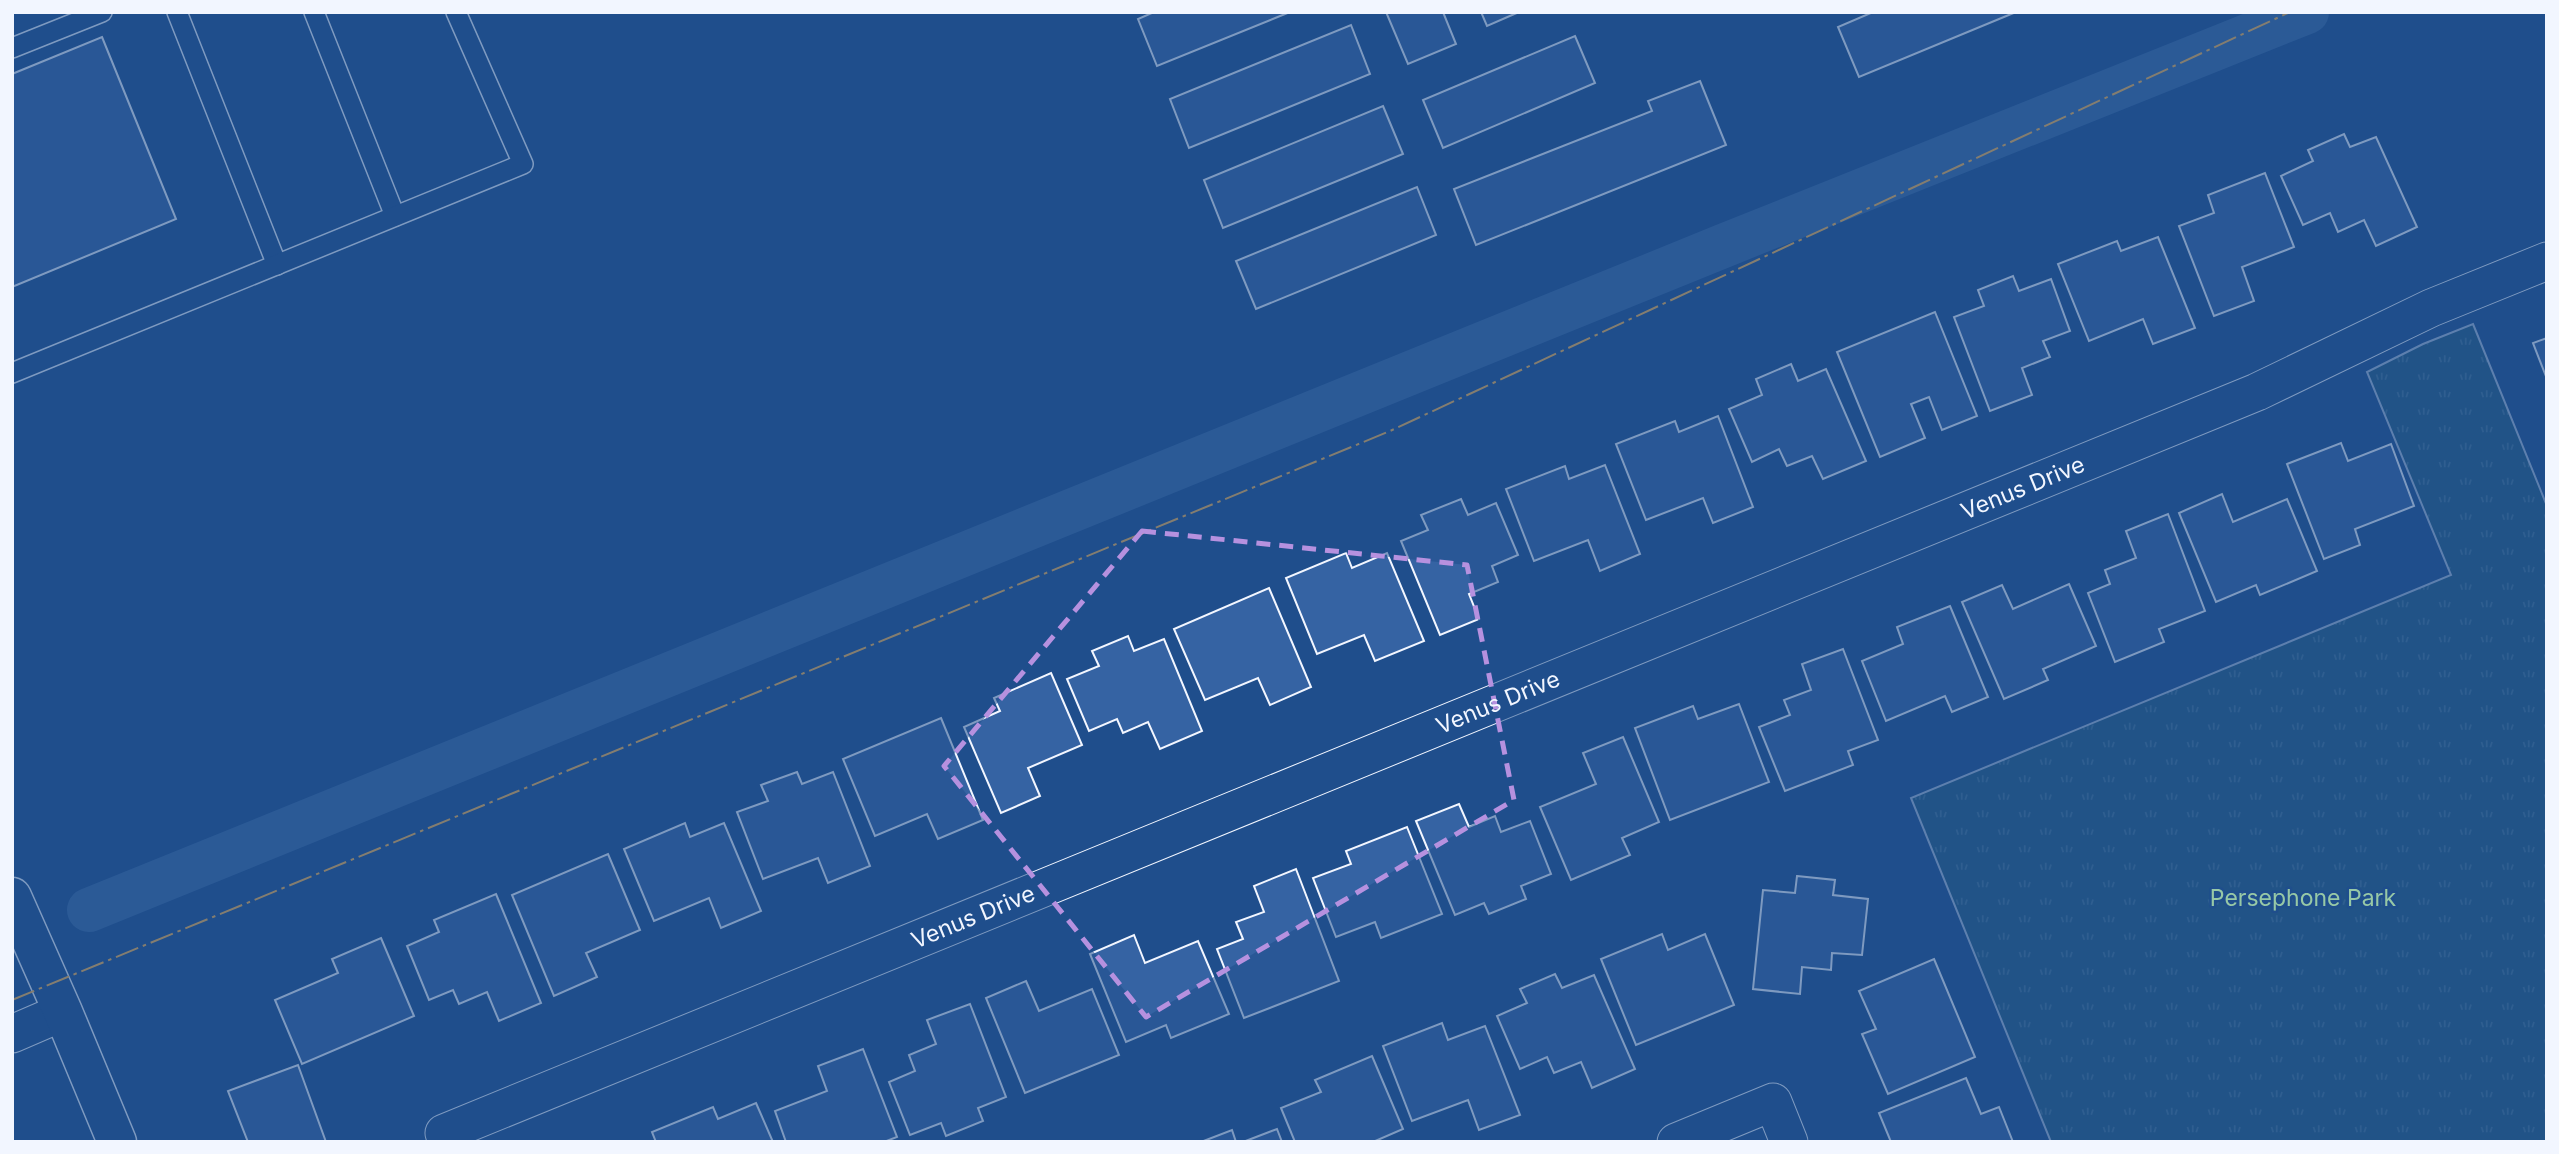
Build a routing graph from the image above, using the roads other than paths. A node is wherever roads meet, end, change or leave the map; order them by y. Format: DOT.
graph roads {
  1 [pos="102,12"];
  2 [pos="177,12"];
  3 [pos="314,12"];
  4 [pos="456,12"];
  5 [pos="12,48"];
  6 [pos="395,216"];
  7 [pos="2547,261"];
  8 [pos="277,265"];
  9 [pos="12,373"];
  10 [pos="12,897"];
  11 [pos="63,1012"];
  12 [pos="12,1034"];
  13 [pos="446,1137"];
  14 [pos="117,1142"];
  15 [pos="1676,1142"];
  16 [pos="1789,1142"];
  1 -- 5 [label="lane"];
  2 -- 8 [label="lane"];
  3 -- 6 [label="lane"];
  4 -- 6 [label="lane"];
  6 -- 8 [label="lane"];
  7 -- 13 [label="street, Venus Drive"];
  8 -- 9 [label="lane"];
  10 -- 11 [label="main road"];
  11 -- 12 [label="street"];
  11 -- 14 [label="main road"];
  15 -- 16 [label="street"];
}
